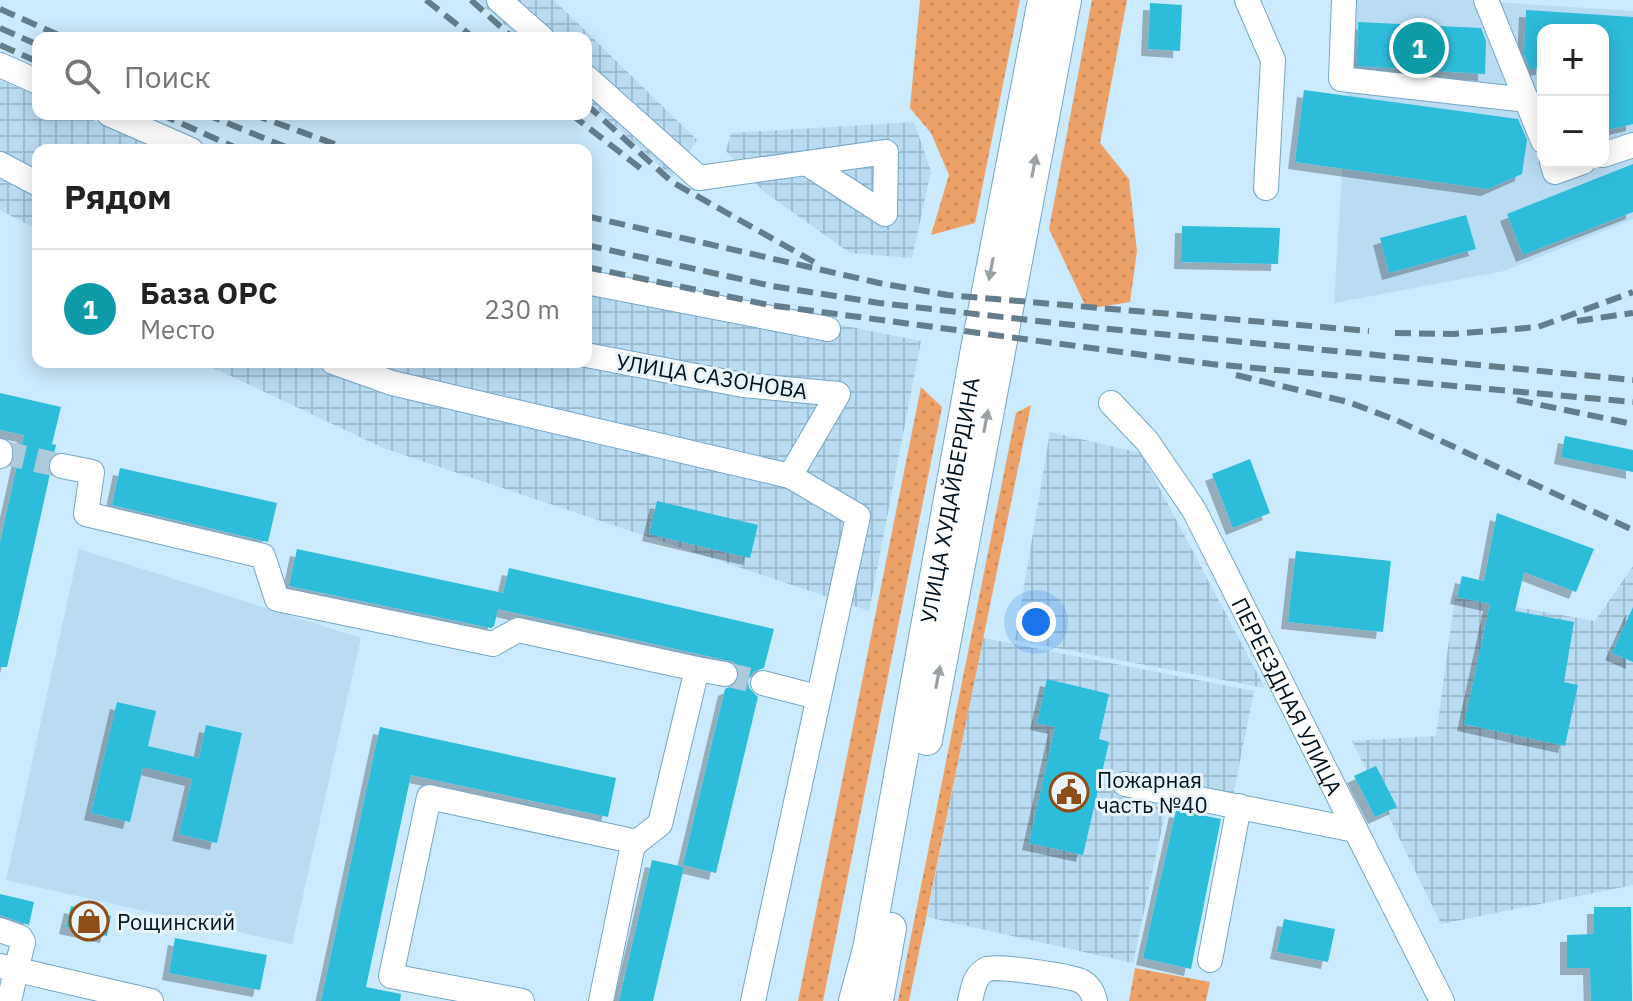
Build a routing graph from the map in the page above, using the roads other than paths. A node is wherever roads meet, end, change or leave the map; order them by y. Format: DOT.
graph roads {
  1 [pos="499,0"];
  2 [pos="1043,0"];
  3 [pos="1066,0"];
  4 [pos="1247,0"];
  5 [pos="1344,0"];
  6 [pos="1486,0"];
  7 [pos="535,32"];
  8 [pos="0,65"];
  9 [pos="32,79"];
  10 [pos="592,82"];
  11 [pos="1527,100"];
  12 [pos="123,120"];
  13 [pos="1537,126"];
  14 [pos="177,144"];
  15 [pos="1633,145"];
  16 [pos="1609,153"];
  17 [pos="806,163"];
  18 [pos="0,164"];
  19 [pos="32,181"];
  20 [pos="1266,188"];
  21 [pos="592,283"];
  22 [pos="828,329"];
  23 [pos="592,356"];
  24 [pos="350,368"];
  25 [pos="1111,403"];
  26 [pos="62,466"];
  27 [pos="790,476"];
  28 [pos="697,669"];
  29 [pos="725,674"];
  30 [pos="763,683"];
  31 [pos="817,697"];
  32 [pos="1125,784"];
  33 [pos="1239,806"];
  34 [pos="1355,830"];
  35 [pos="637,842"];
  36 [pos="0,930"];
  37 [pos="868,949"];
  38 [pos="1210,960"];
  39 [pos="8,968"];
  40 [pos="9,1001"];
  41 [pos="151,1001"];
  42 [pos="522,1001"];
  43 [pos="601,1001"];
  44 [pos="753,1001"];
  45 [pos="854,1001"];
  46 [pos="861,1001"];
  47 [pos="878,1001"];
  48 [pos="970,1001"];
  49 [pos="1095,1001"];
  50 [pos="1442,1001"];
  1 -- 7 [label="street"];
  2 -- 37 [label="main road, УЛИЦА ХУДАЙБЕРДИНА, one-way"];
  47 -- 3 [label="main road, УЛИЦА ХУДАЙБЕРДИНА, one-way"];
  4 -- 20 [label="street"];
  5 -- 11 [label="street"];
  6 -- 11 [label="street"];
  8 -- 9 [label="street"];
  10 -- 17 [label="street"];
  11 -- 13 [label="street"];
  12 -- 14 [label="street"];
  15 -- 16 [label="street"];
  18 -- 19 [label="street"];
  21 -- 22 [label="street"];
  23 -- 27 [label="street, УЛИЦА САЗОНОВА"];
  24 -- 27 [label="street"];
  25 -- 34 [label="street, ПЕРЕЕЗДНАЯ УЛИЦА"];
  26 -- 28 [label="street"];
  27 -- 31 [label="street"];
  28 -- 29 [label="street"];
  28 -- 35 [label="street"];
  30 -- 31 [label="street"];
  31 -- 44 [label="street"];
  32 -- 33 [label="street"];
  33 -- 34 [label="street"];
  33 -- 38 [label="street"];
  34 -- 50 [label="street, ПЕРЕЕЗДНАЯ УЛИЦА"];
  35 -- 42 [label="street"];
  35 -- 43 [label="street"];
  36 -- 39 [label="street"];
  37 -- 45 [label="main road, УЛИЦА ХУДАЙБЕРДИНА"];
  37 -- 46 [label="main road"];
  39 -- 40 [label="street"];
  39 -- 41 [label="street"];
  48 -- 49 [label="street"];
}
